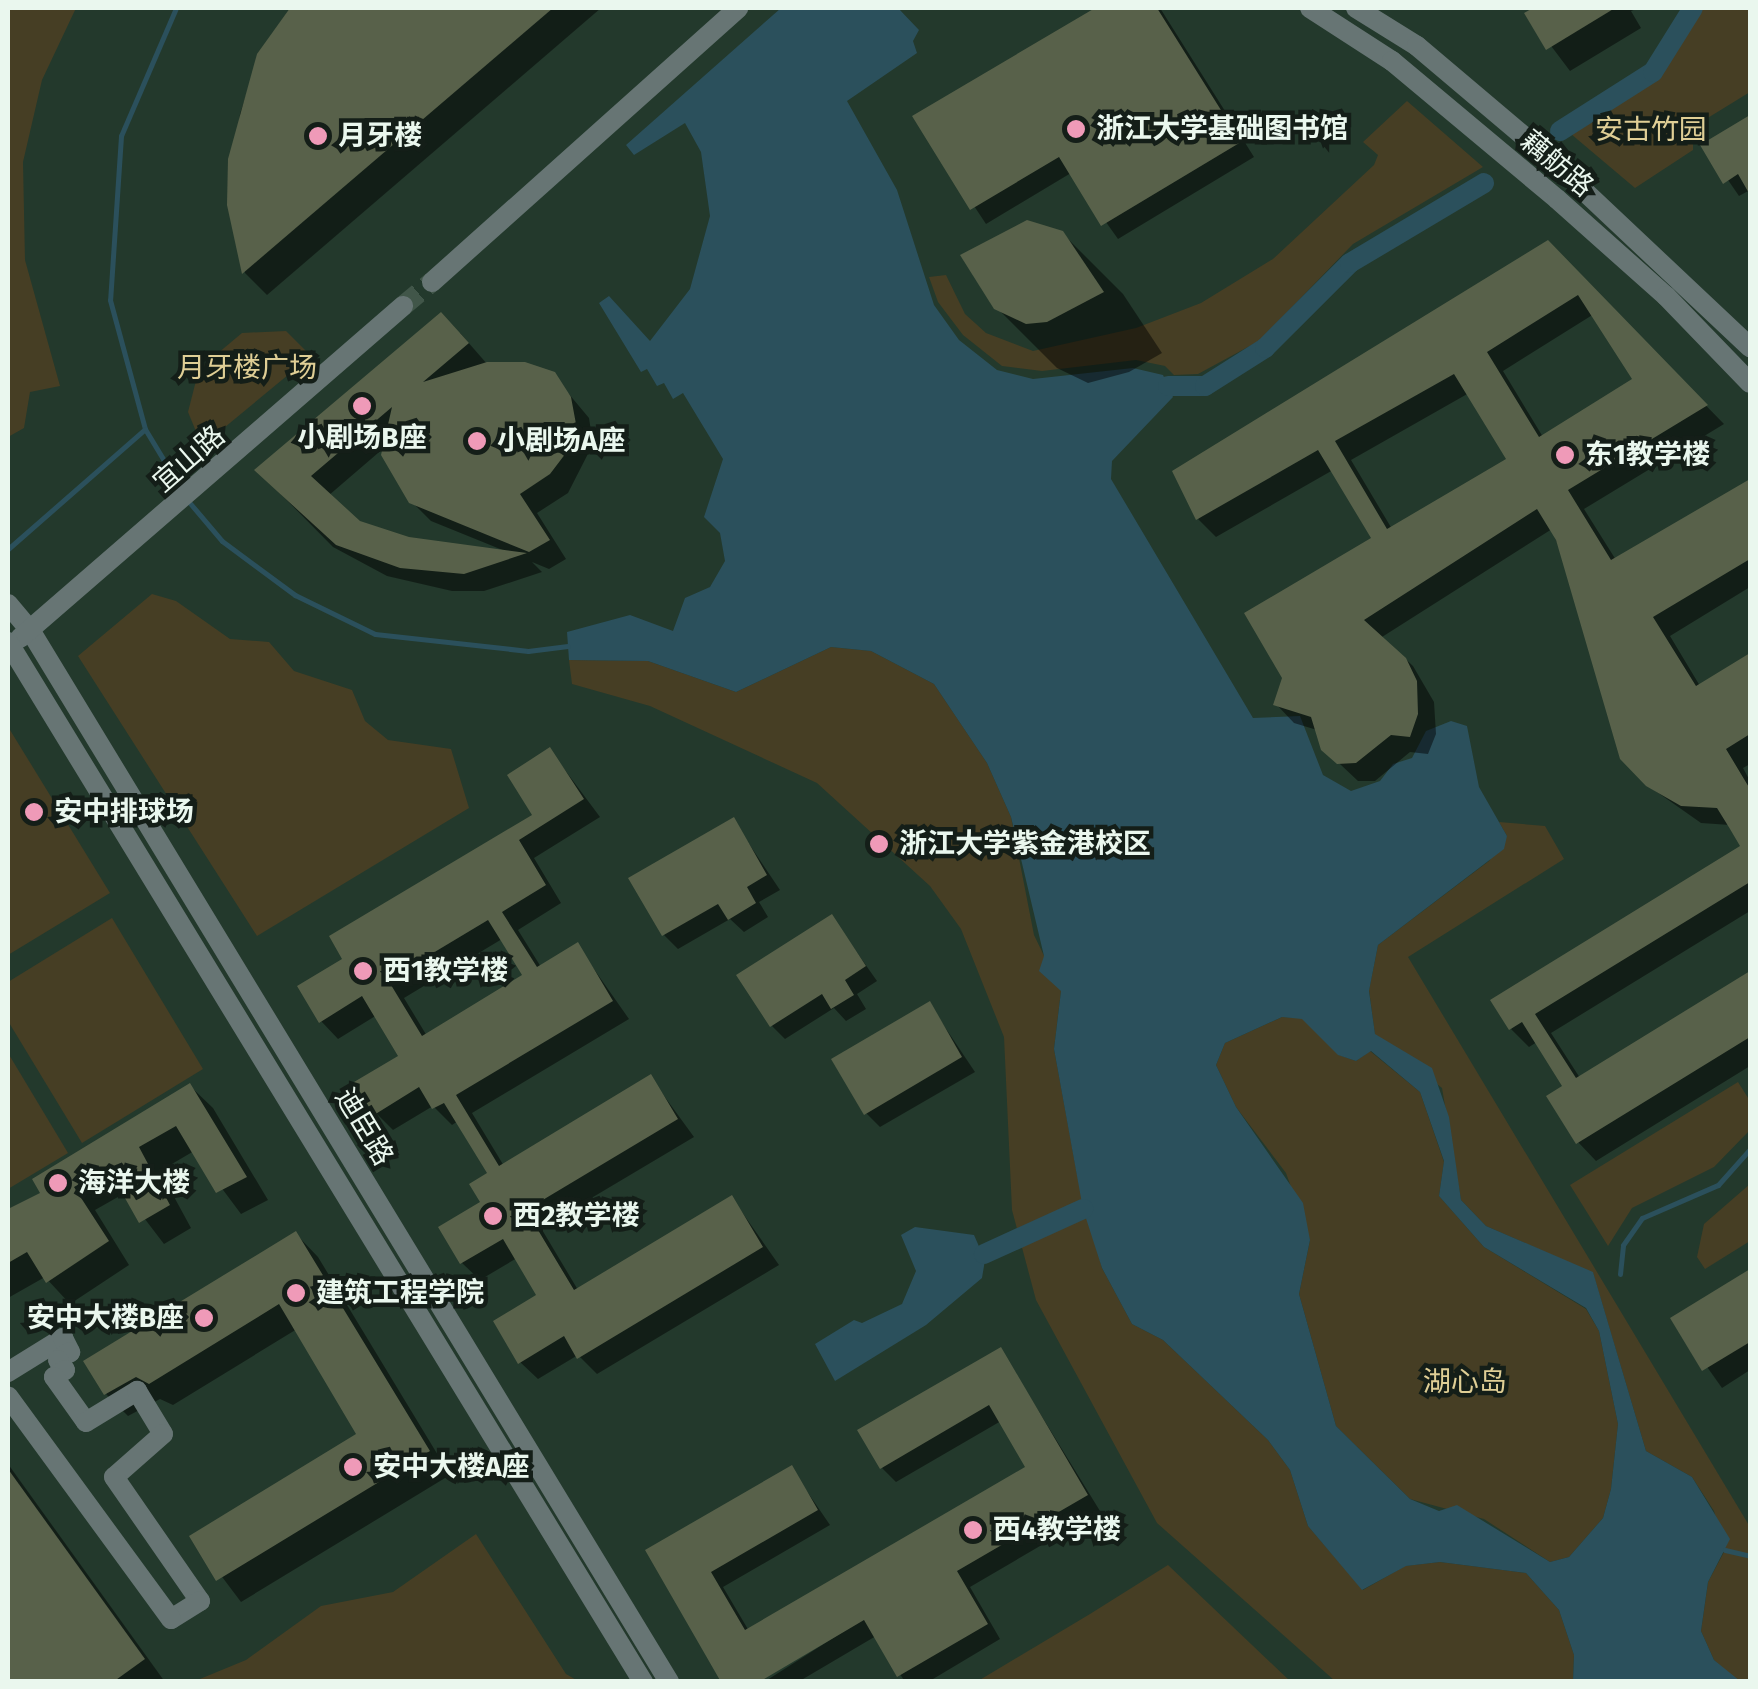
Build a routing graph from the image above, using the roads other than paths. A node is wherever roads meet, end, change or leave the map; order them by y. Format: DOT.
graph roads {
  1 [pos="738,8"];
  2 [pos="1310,8"];
  3 [pos="1356,8"];
  4 [pos="432,282"];
  5 [pos="403,306"];
  6 [pos="1750,347"];
  7 [pos="1750,384"];
  8 [pos="8,604"];
  9 [pos="30,630"];
  10 [pos="9,646"];
  11 [pos="8,1372"];
  12 [pos="8,1396"];
  13 [pos="644,1682"];
  14 [pos="670,1682"];
  1 -- 4 [label="street"];
  2 -- 7 [label="street, 藕舫路"];
  3 -- 6 [label="street, 藕舫路"];
  5 -- 9 [label="street, 宜山路"];
  8 -- 9 [label="street, 迪臣路"];
  9 -- 10 [label="street, 宜山路"];
  9 -- 14 [label="street, 迪臣路"];
  10 -- 13 [label="street, 迪臣路"];
  11 -- 12 [label="street"];
}
